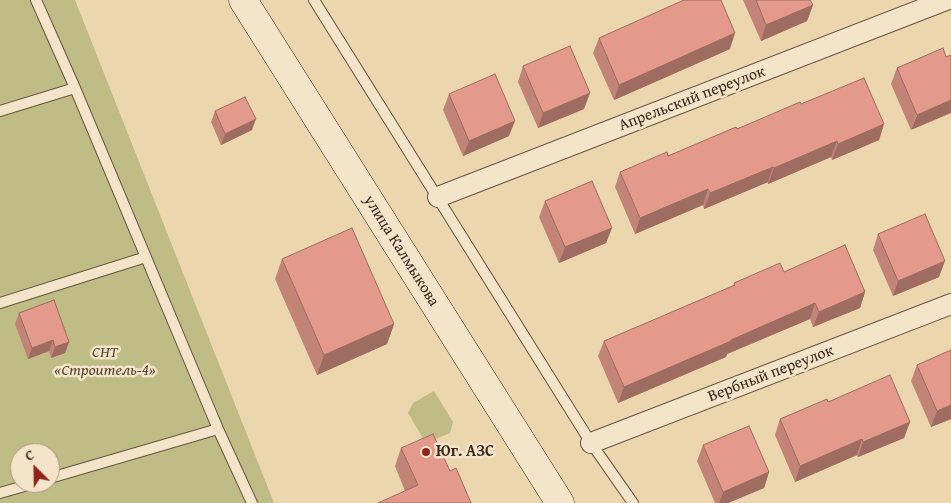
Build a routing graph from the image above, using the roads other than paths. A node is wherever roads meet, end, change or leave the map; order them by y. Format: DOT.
graph roads {
  1 [pos="36,0"];
  2 [pos="243,0"];
  3 [pos="314,0"];
  4 [pos="946,0"];
  5 [pos="75,88"];
  6 [pos="0,111"];
  7 [pos="438,197"];
  8 [pos="146,257"];
  9 [pos="0,303"];
  10 [pos="951,304"];
  11 [pos="218,429"];
  12 [pos="591,443"];
  13 [pos="60,475"];
  14 [pos="252,503"];
  15 [pos="560,503"];
  16 [pos="633,503"];
  1 -- 5 [label="lane"];
  2 -- 15 [label="main road, улица Калмыкова"];
  3 -- 7 [label="lane"];
  4 -- 7 [label="street, Апрельский переулок"];
  5 -- 6 [label="lane"];
  5 -- 8 [label="lane"];
  7 -- 12 [label="lane"];
  8 -- 9 [label="lane"];
  8 -- 11 [label="lane"];
  10 -- 12 [label="street, Вербный переулок"];
  11 -- 13 [label="lane"];
  11 -- 14 [label="lane"];
  12 -- 16 [label="lane"];
}
